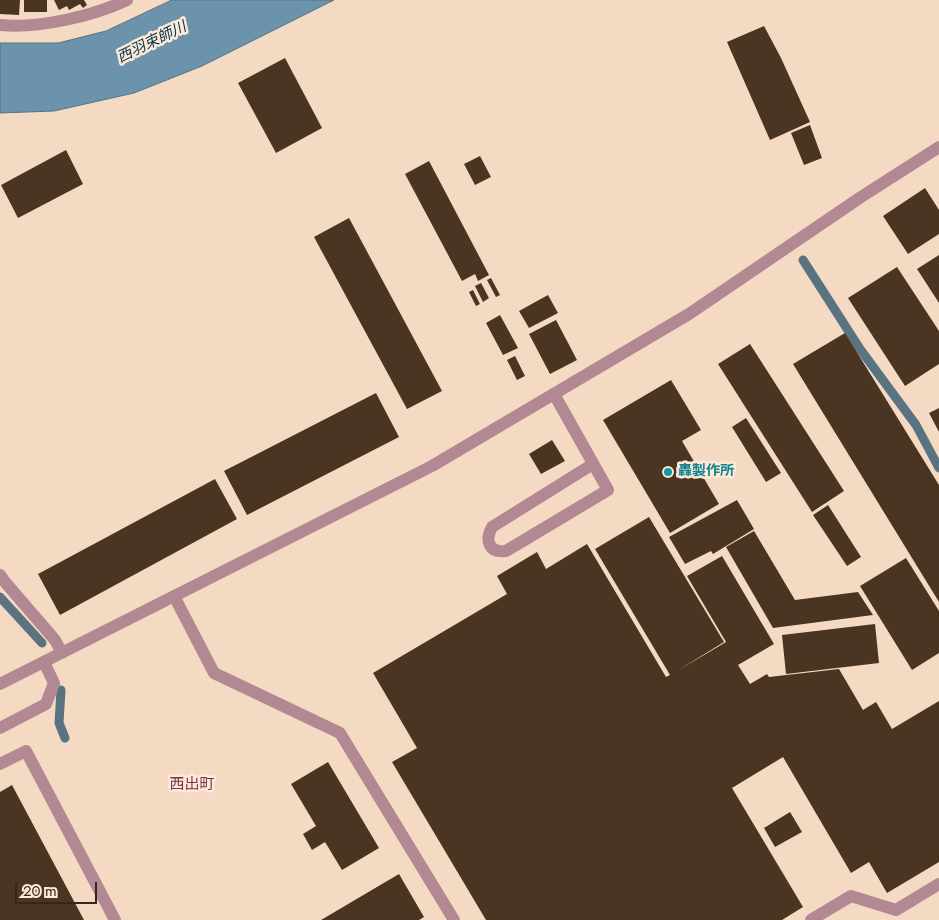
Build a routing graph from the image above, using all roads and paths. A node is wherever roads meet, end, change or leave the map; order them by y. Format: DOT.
graph roads {
  1 [pos="127,0"];
  2 [pos="0,25"];
  3 [pos="939,147"];
  4 [pos="554,394"];
  5 [pos="593,464"];
  6 [pos="0,575"];
  7 [pos="174,596"];
  8 [pos="62,653"];
  9 [pos="44,662"];
  10 [pos="0,684"];
  11 [pos="0,728"];
  12 [pos="0,764"];
  13 [pos="939,884"];
  14 [pos="115,920"];
  15 [pos="454,920"];
  16 [pos="811,920"];
  1 -- 2 [label="street"];
  3 -- 4 [label="street"];
  4 -- 5 [label="street"];
  4 -- 7 [label="street"];
  5 -- 5 [label="street"];
  6 -- 8 [label="street"];
  7 -- 8 [label="street"];
  7 -- 15 [label="street"];
  8 -- 9 [label="street"];
  9 -- 10 [label="street"];
  9 -- 11 [label="street"];
  12 -- 14 [label="street"];
  13 -- 16 [label="street"];
}
